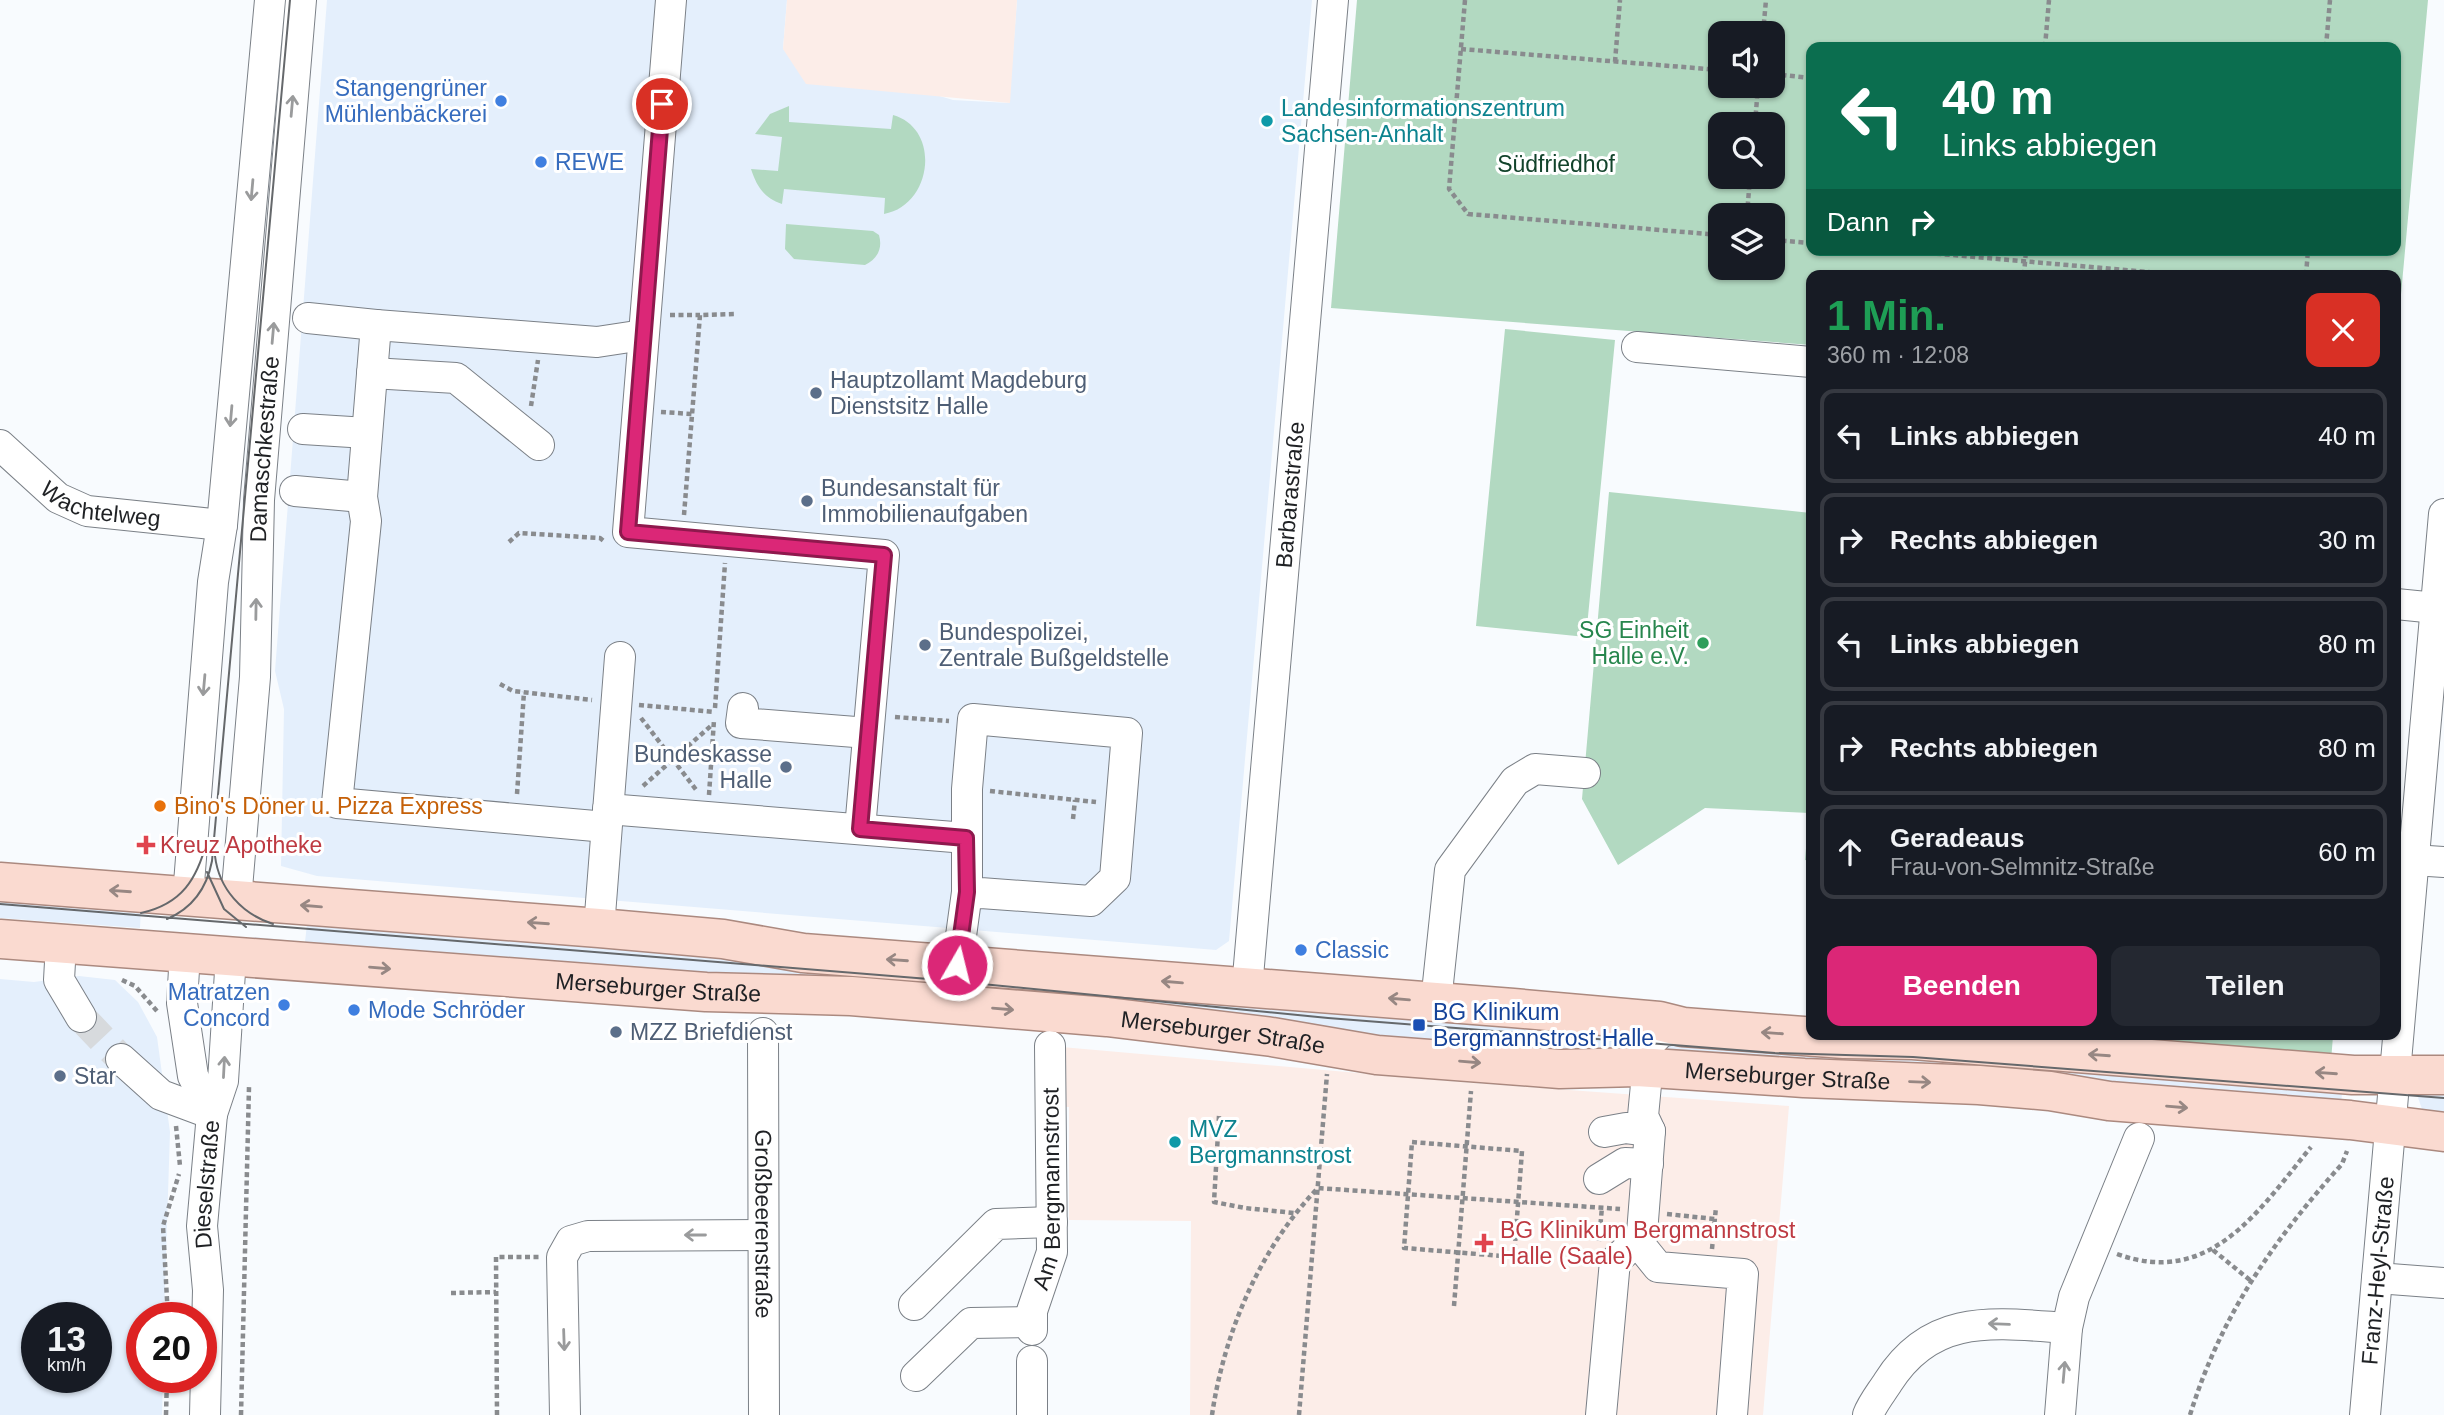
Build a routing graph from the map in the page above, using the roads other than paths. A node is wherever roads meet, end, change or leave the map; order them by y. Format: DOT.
graph roads {
  1 [pos="270,0"];
  2 [pos="301,0"];
  3 [pos="671,0"];
  4 [pos="1334,0"];
  5 [pos="308,318"];
  6 [pos="376,325"];
  7 [pos="643,335"];
  8 [pos="1637,347"];
  9 [pos="1806,362"];
  10 [pos="372,373"];
  11 [pos="303,429"];
  12 [pos="368,433"];
  13 [pos="528,437"];
  14 [pos="0,445"];
  15 [pos="295,491"];
  16 [pos="362,496"];
  17 [pos="2444,514"];
  18 [pos="222,524"];
  19 [pos="2401,604"];
  20 [pos="2436,608"];
  21 [pos="620,657"];
  22 [pos="2437,684"];
  23 [pos="733,718"];
  24 [pos="869,724"];
  25 [pos="1584,774"];
  26 [pos="607,818"];
  27 [pos="860,829"];
  28 [pos="966,838"];
  29 [pos="2413,860"];
  30 [pos="2444,862"];
  31 [pos="0,882"];
  32 [pos="967,892"];
  33 [pos="188,896"];
  34 [pos="236,900"];
  35 [pos="599,928"];
  36 [pos="0,939"];
  37 [pos="61,944"];
  38 [pos="185,953"];
  39 [pos="231,956"];
  40 [pos="957,965"];
  41 [pos="1247,988"];
  42 [pos="2401,995"];
  43 [pos="1437,1002"];
  44 [pos="81,1017"];
  45 [pos="1683,1027"];
  46 [pos="762,1033"];
  47 [pos="1806,1036"];
  48 [pos="1913,1040"];
  49 [pos="2397,1040"];
  50 [pos="1050,1046"];
  51 [pos="121,1059"];
  52 [pos="1661,1069"];
  53 [pos="2394,1074"];
  54 [pos="2444,1075"];
  55 [pos="212,1114"];
  56 [pos="2389,1127"];
  57 [pos="1650,1130"];
  58 [pos="1604,1132"];
  59 [pos="2444,1132"];
  60 [pos="2139,1138"];
  61 [pos="1647,1172"];
  62 [pos="1599,1179"];
  63 [pos="1052,1222"];
  64 [pos="1643,1224"];
  65 [pos="763,1235"];
  66 [pos="2377,1278"];
  67 [pos="2444,1283"];
  68 [pos="914,1305"];
  69 [pos="2067,1328"];
  70 [pos="1032,1361"];
  71 [pos="916,1376"];
  72 [pos="205,1415"];
  73 [pos="565,1415"];
  74 [pos="764,1415"];
  75 [pos="1032,1415"];
  76 [pos="1601,1415"];
  77 [pos="1732,1415"];
  78 [pos="1868,1415"];
  79 [pos="2060,1415"];
  80 [pos="2365,1415"];
  1 -- 18 [label="street, Damaschkestraße, one-way"];
  34 -- 2 [label="street, Damaschkestraße, one-way"];
  3 -- 7 [label="street"];
  4 -- 41 [label="street, Barbarastraße"];
  5 -- 6 [label="street"];
  6 -- 7 [label="street"];
  6 -- 10 [label="street"];
  7 -- 24 [label="street"];
  8 -- 9 [label="street"];
  10 -- 12 [label="street"];
  10 -- 13 [label="street"];
  11 -- 12 [label="street"];
  12 -- 16 [label="street"];
  14 -- 18 [label="street, Wachtelweg"];
  15 -- 16 [label="street"];
  16 -- 26 [label="street"];
  17 -- 20 [label="street, Franz-Heyl-Straße"];
  18 -- 33 [label="street, Damaschkestraße, one-way"];
  19 -- 20 [label="street"];
  20 -- 22 [label="street, Franz-Heyl-Straße"];
  21 -- 26 [label="street"];
  22 -- 29 [label="street, Franz-Heyl-Straße"];
  23 -- 24 [label="street"];
  24 -- 27 [label="street"];
  25 -- 43 [label="street"];
  26 -- 27 [label="street"];
  26 -- 35 [label="street"];
  27 -- 28 [label="street"];
  28 -- 32 [label="street"];
  28 -- 32 [label="street"];
  29 -- 30 [label="street"];
  29 -- 42 [label="street, Franz-Heyl-Straße"];
  33 -- 31 [label="main road, Merseburger Straße, one-way"];
  32 -- 40 [label="street"];
  33 -- 34 [label="main road, Merseburger Straße"];
  33 -- 38 [label="main road"];
  35 -- 34 [label="main road, Merseburger Straße, one-way"];
  34 -- 39 [label="main road"];
  40 -- 35 [label="main road, Merseburger Straße, one-way"];
  36 -- 37 [label="main road, Merseburger Straße"];
  37 -- 38 [label="main road, Merseburger Straße"];
  37 -- 44 [label="street"];
  38 -- 39 [label="main road, Merseburger Straße"];
  38 -- 55 [label="street"];
  39 -- 52 [label="main road, Merseburger Straße, one-way"];
  55 -- 39 [label="street, Dieselstraße, one-way"];
  41 -- 40 [label="main road, Merseburger Straße, one-way"];
  43 -- 41 [label="main road, Merseburger Straße, one-way"];
  43 -- 45 [label="main road, Merseburger Straße"];
  47 -- 45 [label="main road, Merseburger Straße, one-way"];
  45 -- 52 [label="street"];
  46 -- 65 [label="street, Großbeerenstraße"];
  53 -- 48 [label="main road, Merseburger Straße, one-way"];
  49 -- 53 [label="street, Franz-Heyl-Straße"];
  50 -- 63 [label="street, Am Bergmannstrost"];
  51 -- 55 [label="street"];
  52 -- 56 [label="main road, Merseburger Straße, one-way"];
  52 -- 57 [label="street"];
  53 -- 54 [label="main road, Merseburger Straße"];
  53 -- 56 [label="street, Franz-Heyl-Straße"];
  55 -- 72 [label="street, Dieselstraße"];
  56 -- 59 [label="main road, Merseburger Straße"];
  56 -- 66 [label="street, Franz-Heyl-Straße"];
  57 -- 58 [label="street"];
  57 -- 61 [label="street"];
  60 -- 69 [label="street"];
  61 -- 62 [label="street"];
  61 -- 64 [label="street"];
  63 -- 68 [label="street"];
  63 -- 71 [label="street, Am Bergmannstrost"];
  64 -- 76 [label="street"];
  64 -- 77 [label="street"];
  65 -- 73 [label="street, one-way"];
  65 -- 74 [label="street, Großbeerenstraße"];
  66 -- 67 [label="street"];
  66 -- 80 [label="street, Franz-Heyl-Straße"];
  69 -- 78 [label="street, one-way"];
  79 -- 69 [label="street, one-way"];
  70 -- 75 [label="street"];
}
